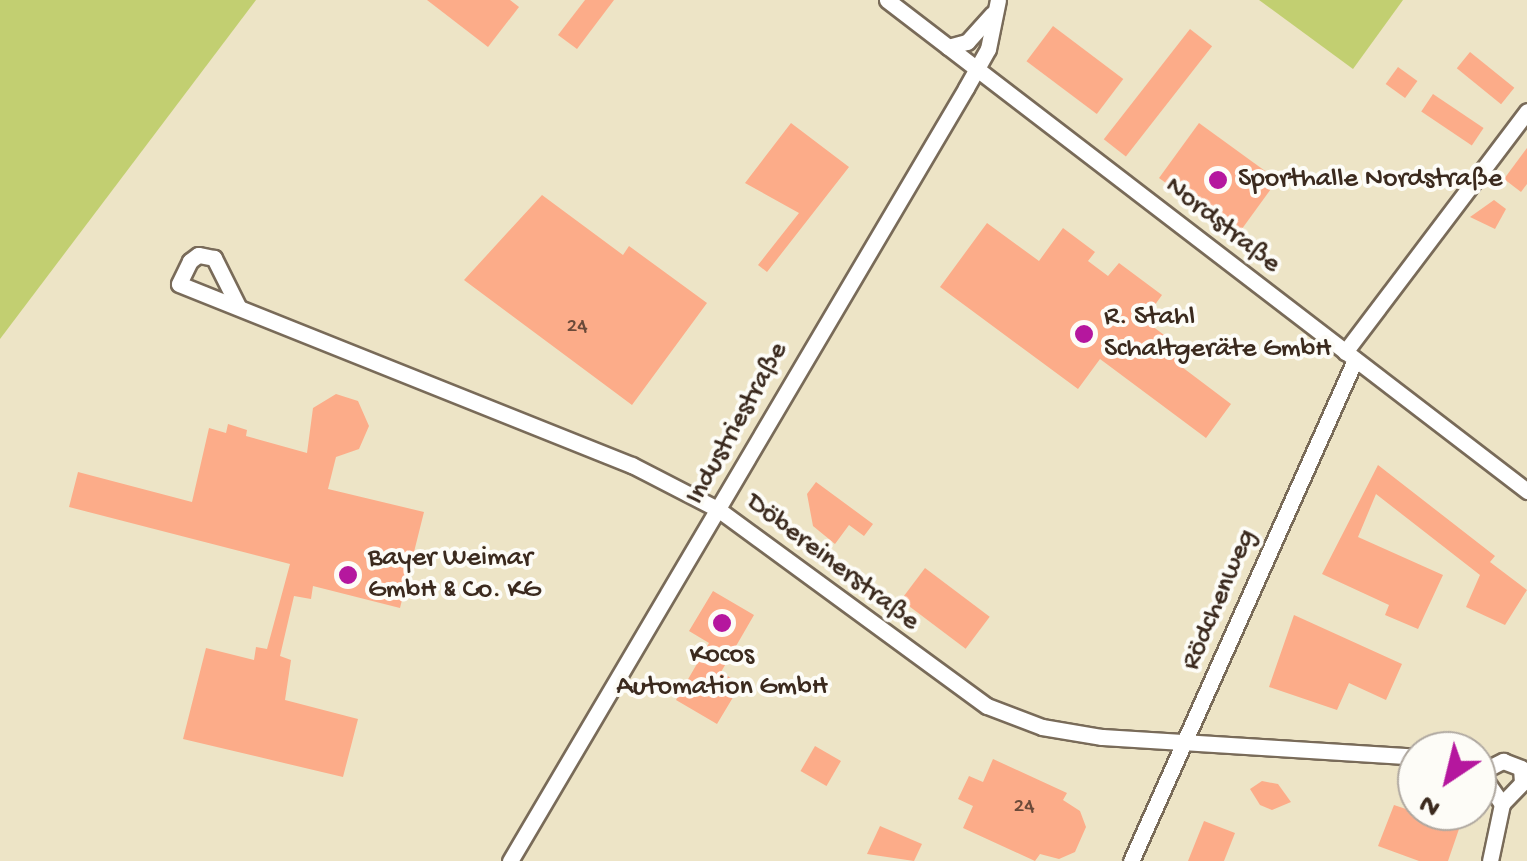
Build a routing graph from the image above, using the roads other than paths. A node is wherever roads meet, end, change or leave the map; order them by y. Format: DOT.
graph roads {
  1 [pos="887,0"];
  2 [pos="997,3"];
  3 [pos="948,47"];
  4 [pos="976,68"];
  5 [pos="1527,111"];
  6 [pos="238,306"];
  7 [pos="1350,356"];
  8 [pos="1527,491"];
  9 [pos="719,510"];
  10 [pos="1186,743"];
  11 [pos="1397,756"];
  12 [pos="1497,763"];
  13 [pos="1497,797"];
  14 [pos="1502,804"];
  15 [pos="1491,858"];
  16 [pos="510,861"];
  17 [pos="1131,861"];
  18 [pos="1510,861"];
  1 -- 3 [label="street, Nordstraße"];
  2 -- 3 [label="street, Industriestraße"];
  2 -- 4 [label="street, Industriestraße"];
  3 -- 4 [label="street, Nordstraße"];
  4 -- 7 [label="street, Nordstraße"];
  4 -- 9 [label="street, Industriestraße"];
  5 -- 7 [label="street, Rödchenweg"];
  6 -- 6 [label="street, Döbereinerstraße"];
  6 -- 9 [label="street, Döbereinerstraße"];
  7 -- 8 [label="street, Nordstraße"];
  7 -- 10 [label="street, Rödchenweg"];
  9 -- 10 [label="street, Döbereinerstraße"];
  9 -- 16 [label="street, Industriestraße"];
  10 -- 11 [label="street, Döbereinerstraße"];
  10 -- 17 [label="street, Rödchenweg"];
  12 -- 14 [label="street"];
  13 -- 14 [label="street"];
  14 -- 15 [label="street"];
  15 -- 18 [label="street"];
}
